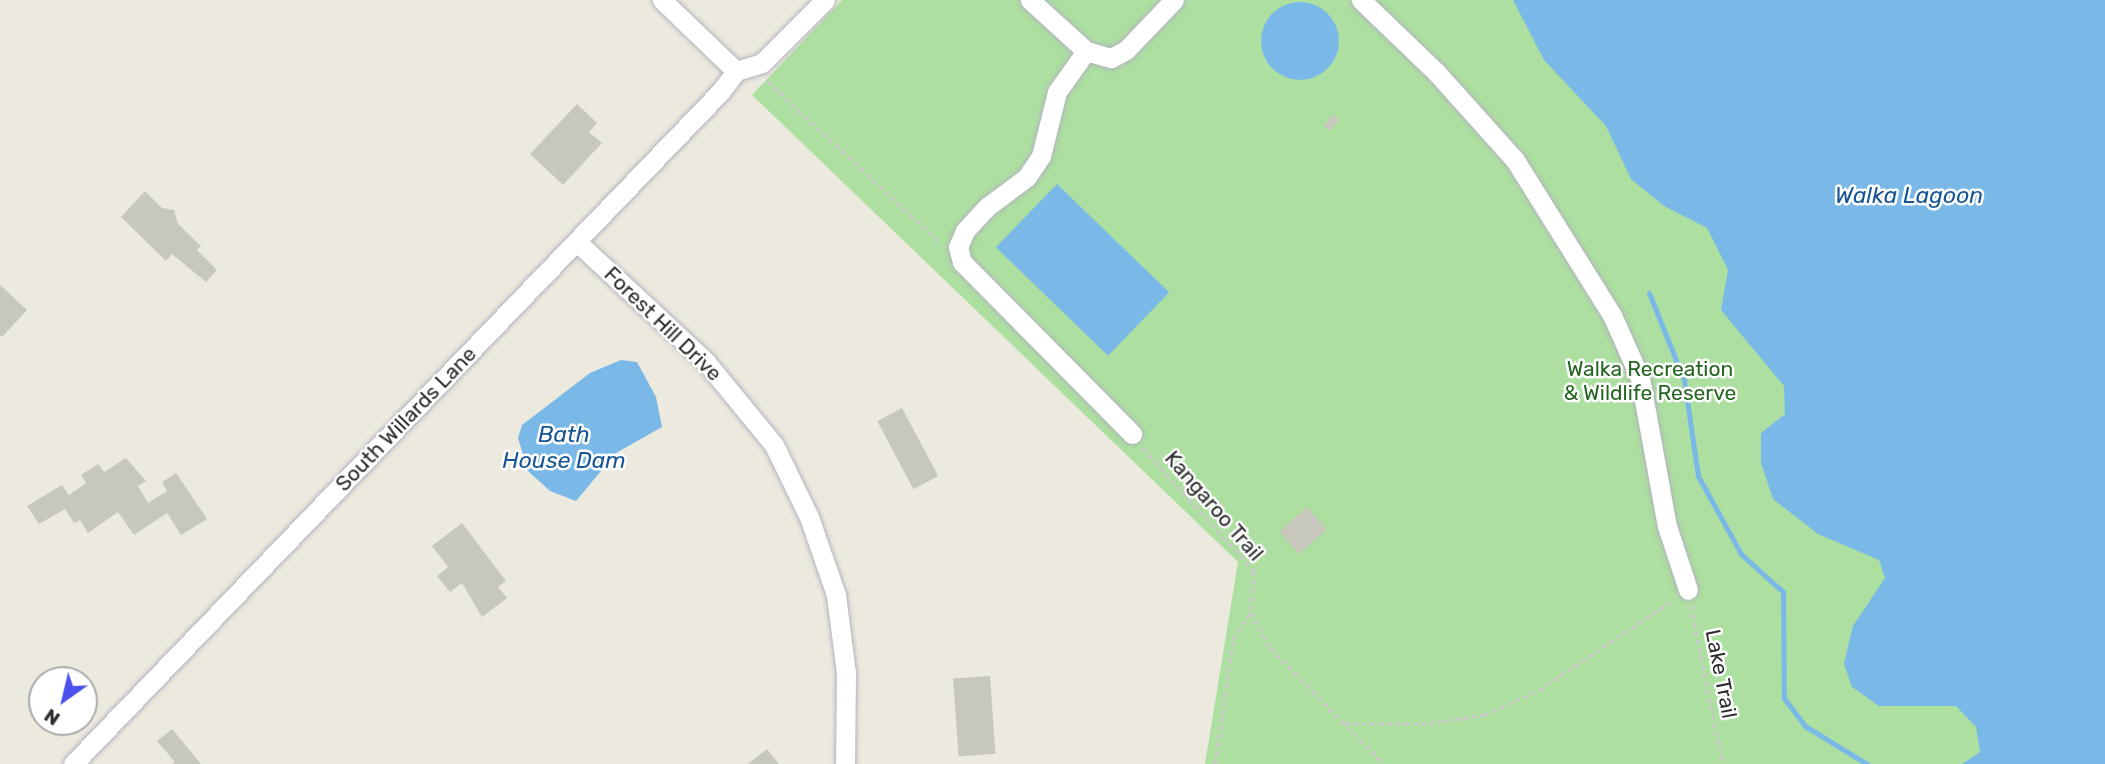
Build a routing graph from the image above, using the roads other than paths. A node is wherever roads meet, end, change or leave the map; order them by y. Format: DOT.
graph roads {
  1 [pos="662,0"];
  2 [pos="825,0"];
  3 [pos="1030,0"];
  4 [pos="1174,0"];
  5 [pos="1361,0"];
  6 [pos="1086,51"];
  7 [pos="744,69"];
  8 [pos="577,242"];
  9 [pos="1132,434"];
  10 [pos="1688,590"];
  11 [pos="73,764"];
  12 [pos="845,764"];
  1 -- 7 [label="street"];
  2 -- 7 [label="street, South Willards Lane"];
  3 -- 6 [label="street"];
  4 -- 6 [label="street"];
  5 -- 10 [label="street"];
  6 -- 9 [label="street"];
  7 -- 8 [label="street, South Willards Lane"];
  8 -- 11 [label="street, South Willards Lane"];
  8 -- 12 [label="street, Forest Hill Drive"];
}
